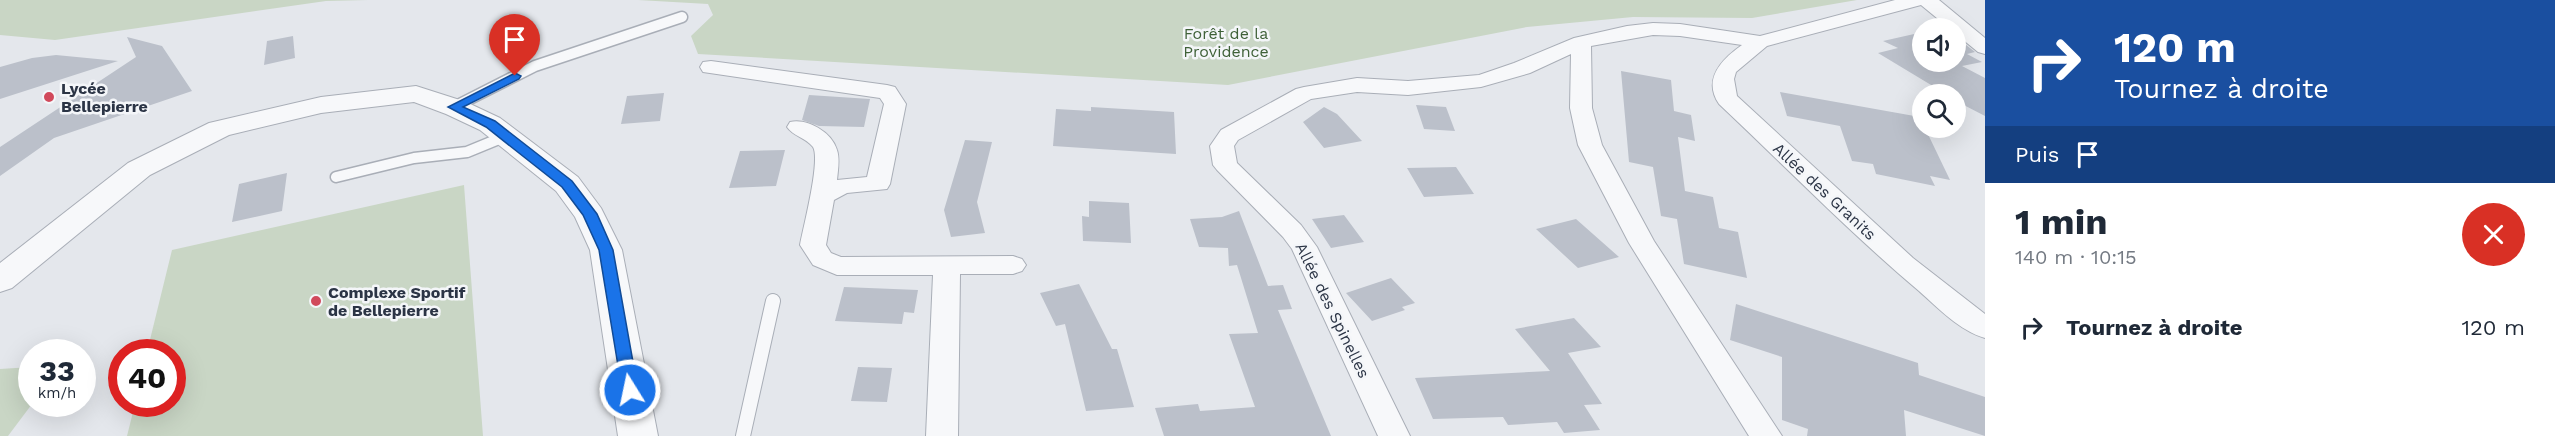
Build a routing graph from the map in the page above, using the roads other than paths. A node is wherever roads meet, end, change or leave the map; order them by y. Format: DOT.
graph roads {
  1 [pos="1917,0"];
  2 [pos="1927,0"];
  3 [pos="682,17"];
  4 [pos="1581,42"];
  5 [pos="1760,42"];
  6 [pos="1985,48"];
  7 [pos="711,67"];
  8 [pos="454,107"];
  9 [pos="798,127"];
  10 [pos="506,136"];
  11 [pos="336,177"];
  12 [pos="821,197"];
  13 [pos="1013,265"];
  14 [pos="948,267"];
  15 [pos="0,280"];
  16 [pos="773,301"];
  17 [pos="1985,328"];
  18 [pos="639,436"];
  19 [pos="743,436"];
  20 [pos="942,436"];
  21 [pos="1394,436"];
  22 [pos="1766,436"];
  1 -- 5 [label="street, Allée des Spinelles"];
  2 -- 6 [label="street"];
  3 -- 8 [label="lane"];
  4 -- 5 [label="street, Allée des Spinelles"];
  4 -- 21 [label="street, Allée des Spinelles"];
  4 -- 22 [label="street"];
  5 -- 17 [label="street, Allée des Granits"];
  7 -- 12 [label="street"];
  8 -- 10 [label="street"];
  8 -- 15 [label="street"];
  9 -- 12 [label="street"];
  10 -- 11 [label="lane"];
  10 -- 18 [label="street"];
  12 -- 14 [label="street"];
  13 -- 14 [label="street"];
  14 -- 20 [label="street"];
  16 -- 19 [label="lane"];
}
